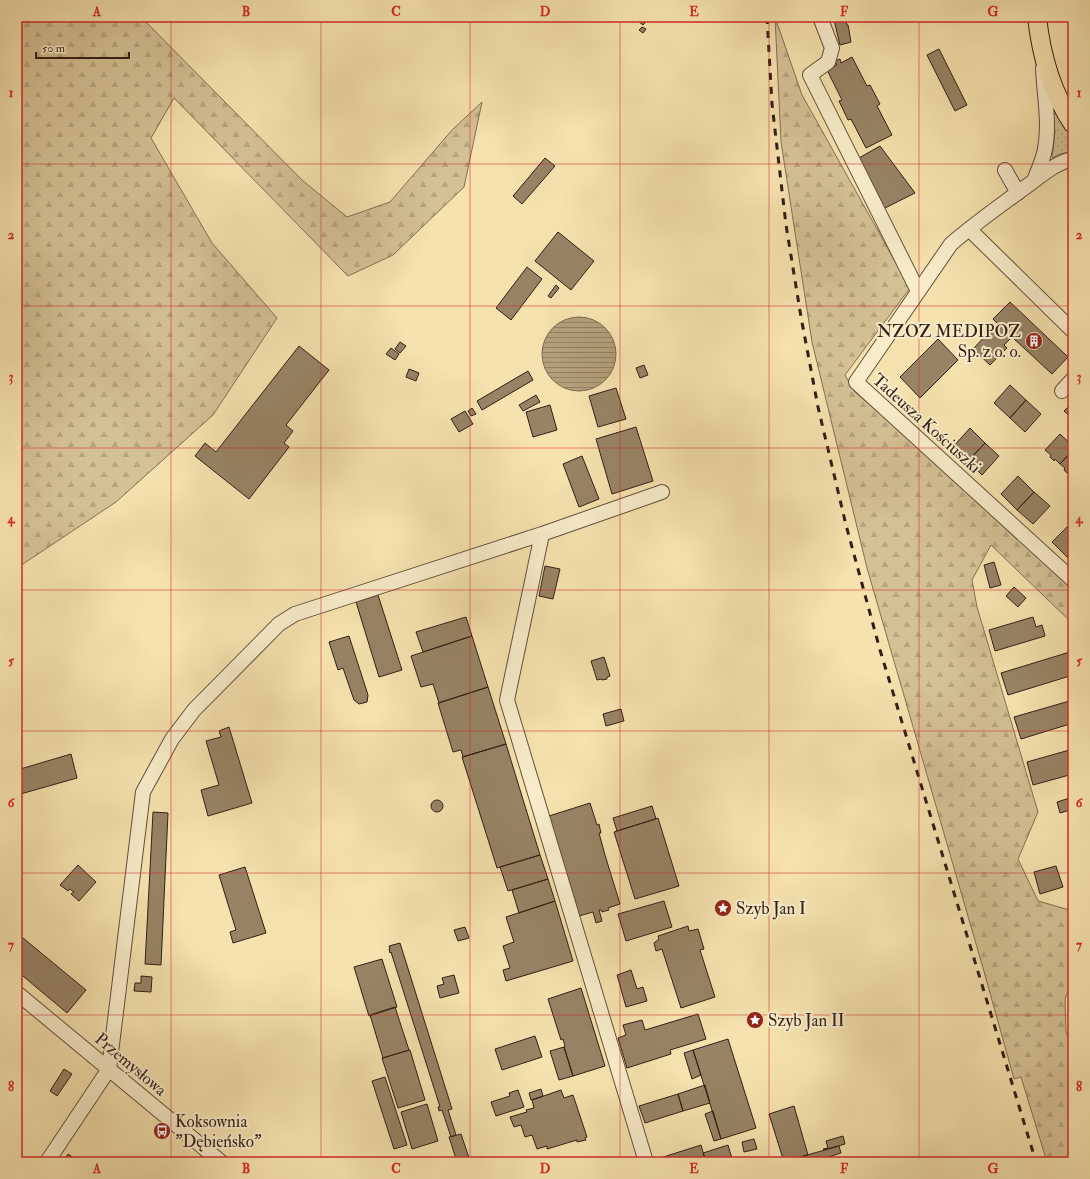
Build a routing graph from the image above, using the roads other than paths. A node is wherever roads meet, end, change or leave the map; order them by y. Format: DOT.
graph roads {
  1 [pos="820,17"];
  2 [pos="1037,17"];
  3 [pos="1042,48"];
  4 [pos="1073,124"];
  5 [pos="1073,159"];
  6 [pos="1005,170"];
  7 [pos="1034,181"];
  8 [pos="1018,193"];
  9 [pos="969,229"];
  10 [pos="918,291"];
  11 [pos="1073,331"];
  12 [pos="1073,379"];
  13 [pos="1062,391"];
  14 [pos="662,492"];
  15 [pos="542,534"];
  16 [pos="1073,580"];
  17 [pos="17,993"];
  18 [pos="109,1069"];
  19 [pos="47,1162"];
  20 [pos="222,1162"];
  21 [pos="646,1162"];
  1 -- 10 [label="street"];
  2 -- 3 [label="main road"];
  3 -- 4 [label="main road"];
  3 -- 7 [label="street"];
  5 -- 7 [label="street, Tadeusza Kościuszki"];
  6 -- 8 [label="street"];
  7 -- 8 [label="street, Tadeusza Kościuszki"];
  8 -- 9 [label="street, Tadeusza Kościuszki"];
  9 -- 10 [label="street, Tadeusza Kościuszki"];
  9 -- 11 [label="street"];
  10 -- 16 [label="street, Tadeusza Kościuszki"];
  12 -- 13 [label="street"];
  14 -- 15 [label="street"];
  15 -- 18 [label="street"];
  15 -- 21 [label="street"];
  17 -- 18 [label="street, Przemysłowa"];
  18 -- 19 [label="street"];
  18 -- 20 [label="street, Przemysłowa"];
}
